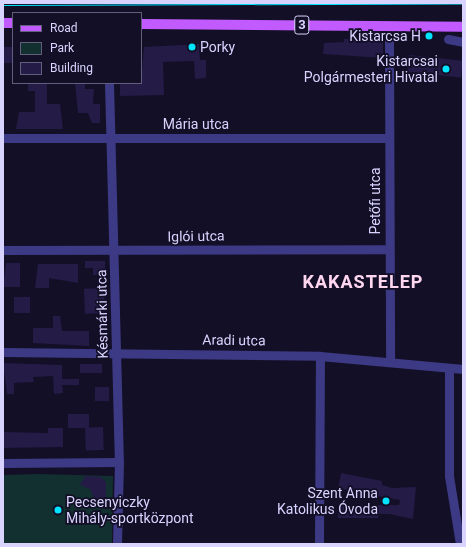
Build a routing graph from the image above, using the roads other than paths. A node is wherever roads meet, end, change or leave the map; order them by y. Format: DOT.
graph roads {
  1 [pos="142,24"];
  2 [pos="463,27"];
  3 [pos="448,39"];
  4 [pos="389,41"];
  5 [pos="463,42"];
  6 [pos="109,84"];
  7 [pos="3,138"];
  8 [pos="111,138"];
  9 [pos="390,138"];
  10 [pos="389,248"];
  11 [pos="3,250"];
  12 [pos="114,251"];
  13 [pos="3,352"];
  14 [pos="116,352"];
  15 [pos="320,356"];
  16 [pos="390,360"];
  17 [pos="450,368"];
  18 [pos="463,369"];
  19 [pos="119,462"];
  20 [pos="3,463"];
  21 [pos="117,544"];
  22 [pos="319,544"];
  23 [pos="460,544"];
  1 -- 2 [label="main road, 3"];
  3 -- 5 [label="street"];
  4 -- 9 [label="street, Petőfi utca"];
  6 -- 8 [label="street, Késmárki utca"];
  7 -- 8 [label="street, Mária utca"];
  8 -- 9 [label="street, Mária utca"];
  8 -- 12 [label="street, Késmárki utca"];
  9 -- 10 [label="street, Petőfi utca"];
  10 -- 12 [label="street, Iglói utca"];
  10 -- 16 [label="street, Petőfi utca"];
  11 -- 12 [label="street, Iglói utca"];
  12 -- 14 [label="street, Késmárki utca"];
  13 -- 14 [label="street, Aradi utca"];
  14 -- 15 [label="street, Aradi utca"];
  14 -- 19 [label="street, Késmárki utca"];
  15 -- 16 [label="street, Aradi utca"];
  15 -- 22 [label="street"];
  16 -- 17 [label="street, Aradi utca"];
  17 -- 18 [label="street, Aradi utca"];
  17 -- 23 [label="street"];
  19 -- 20 [label="street"];
  19 -- 21 [label="street, Késmárki utca"];
}
